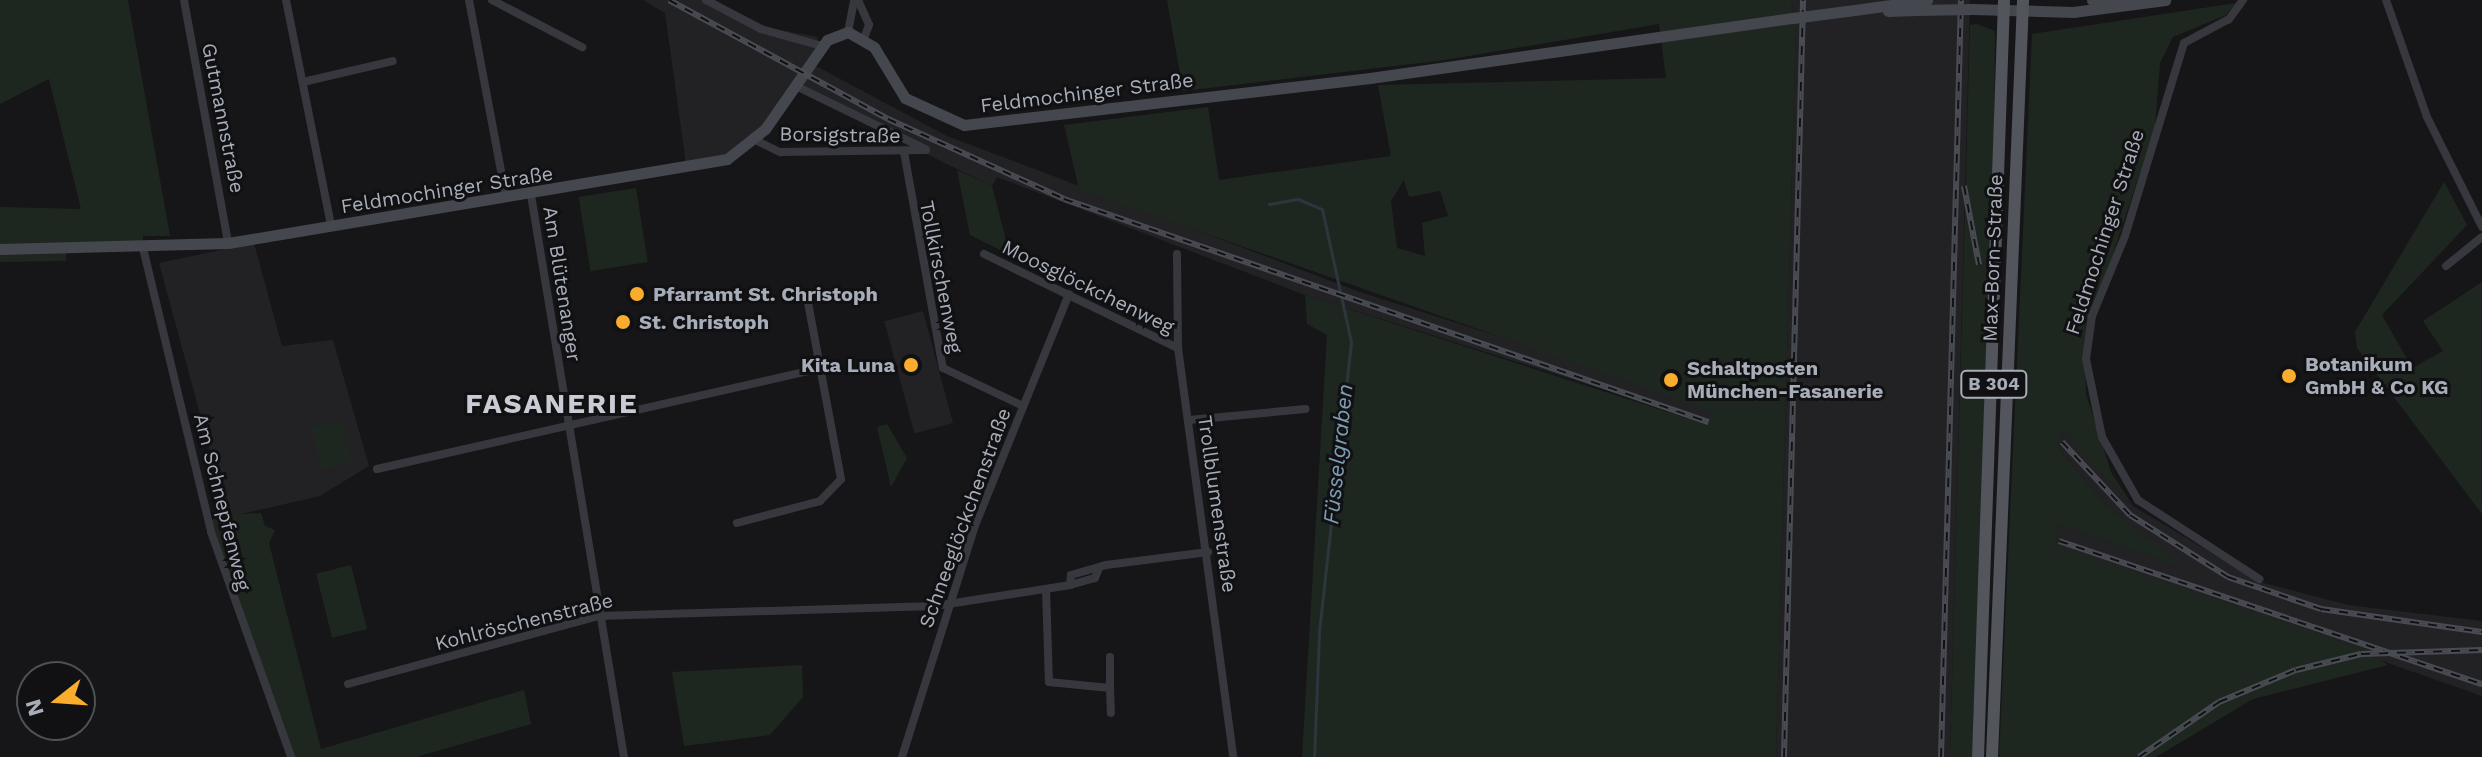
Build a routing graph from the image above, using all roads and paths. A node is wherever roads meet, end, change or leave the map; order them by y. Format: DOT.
graph roads {
  1 [pos="184,0"];
  2 [pos="286,0"];
  3 [pos="469,0"];
  4 [pos="492,0"];
  5 [pos="706,0"];
  6 [pos="856,0"];
  7 [pos="1927,0"];
  8 [pos="2092,0"];
  9 [pos="2243,0"];
  10 [pos="2386,0"];
  11 [pos="2161,1"];
  12 [pos="2004,5"];
  13 [pos="2023,6"];
  14 [pos="1847,11"];
  15 [pos="848,32"];
  16 [pos="864,38"];
  17 [pos="822,46"];
  18 [pos="582,47"];
  19 [pos="393,61"];
  20 [pos="303,82"];
  21 [pos="796,86"];
  22 [pos="755,140"];
  23 [pos="904,152"];
  24 [pos="531,195"];
  25 [pos="507,199"];
  26 [pos="331,226"];
  27 [pos="2482,227"];
  28 [pos="2482,237"];
  29 [pos="228,243"];
  30 [pos="143,248"];
  31 [pos="0,249"];
  32 [pos="984,254"];
  33 [pos="1177,254"];
  34 [pos="2446,266"];
  35 [pos="1069,294"];
  36 [pos="808,302"];
  37 [pos="1178,348"];
  38 [pos="820,368"];
  39 [pos="1023,406"];
  40 [pos="1305,409"];
  41 [pos="1189,420"];
  42 [pos="568,423"];
  43 [pos="377,469"];
  44 [pos="737,523"];
  45 [pos="1208,552"];
  46 [pos="2259,579"];
  47 [pos="1046,589"];
  48 [pos="948,602"];
  49 [pos="599,616"];
  50 [pos="1110,657"];
  51 [pos="348,684"];
  52 [pos="1110,688"];
  53 [pos="1111,713"];
  54 [pos="291,757"];
  55 [pos="624,757"];
  56 [pos="902,757"];
  57 [pos="1233,757"];
  58 [pos="1978,757"];
  59 [pos="1992,757"];
  1 -- 29 [label="street, Gutmannstraße"];
  2 -- 20 [label="street"];
  3 -- 25 [label="street"];
  4 -- 18 [label="street"];
  5 -- 17 [label="street"];
  6 -- 15 [label="street"];
  6 -- 16 [label="street"];
  7 -- 14 [label="main road, Feldmochinger Straße"];
  8 -- 11 [label="main road, Feldmochinger Straße"];
  9 -- 46 [label="street, Feldmochinger Straße"];
  10 -- 27 [label="street"];
  11 -- 13 [label="main road, Feldmochinger Straße"];
  12 -- 13 [label="main road, Feldmochinger Straße"];
  12 -- 14 [label="main road, Feldmochinger Straße, bridge"];
  12 -- 58 [label="main road, Max-Born-Straße / B 304"];
  13 -- 59 [label="main road, Max-Born-Straße / B 304"];
  14 -- 16 [label="main road, Feldmochinger Straße, bridge"];
  15 -- 16 [label="main road"];
  15 -- 17 [label="main road, Feldmochinger Straße"];
  17 -- 21 [label="main road, Feldmochinger Straße"];
  19 -- 20 [label="street"];
  20 -- 26 [label="street"];
  21 -- 22 [label="main road, Feldmochinger Straße"];
  21 -- 23 [label="street, Borsigstraße"];
  22 -- 23 [label="street, Borsigstraße"];
  22 -- 24 [label="main road, Feldmochinger Straße"];
  23 -- 39 [label="street, Tollkirschenweg"];
  24 -- 25 [label="main road, Feldmochinger Straße"];
  24 -- 42 [label="street, Am Blütenanger"];
  25 -- 26 [label="main road, Feldmochinger Straße"];
  26 -- 29 [label="main road, Feldmochinger Straße"];
  28 -- 34 [label="street"];
  29 -- 30 [label="main road, Feldmochinger Straße"];
  30 -- 31 [label="main road, Feldmochinger Straße"];
  30 -- 54 [label="street, Am Schnepfenweg"];
  32 -- 35 [label="street, Moosglöckchenweg"];
  33 -- 37 [label="street, Trollblumenstraße"];
  35 -- 37 [label="street, Moosglöckchenweg"];
  35 -- 39 [label="street, Schneeglöckchenstraße"];
  36 -- 38 [label="street"];
  37 -- 41 [label="street, Trollblumenstraße"];
  38 -- 42 [label="street"];
  38 -- 44 [label="street"];
  39 -- 48 [label="street, Schneeglöckchenstraße"];
  40 -- 41 [label="street"];
  41 -- 45 [label="street, Trollblumenstraße"];
  42 -- 43 [label="street"];
  42 -- 49 [label="street, Am Blütenanger"];
  45 -- 47 [label="street, Kohlröschenstraße"];
  45 -- 57 [label="street, Trollblumenstraße"];
  47 -- 48 [label="street, Kohlröschenstraße"];
  47 -- 52 [label="street"];
  48 -- 49 [label="street, Kohlröschenstraße"];
  48 -- 56 [label="street, Schneeglöckchenstraße"];
  49 -- 51 [label="street, Kohlröschenstraße"];
  49 -- 55 [label="street, Am Blütenanger"];
  50 -- 52 [label="street"];
  52 -- 53 [label="street"];
}
